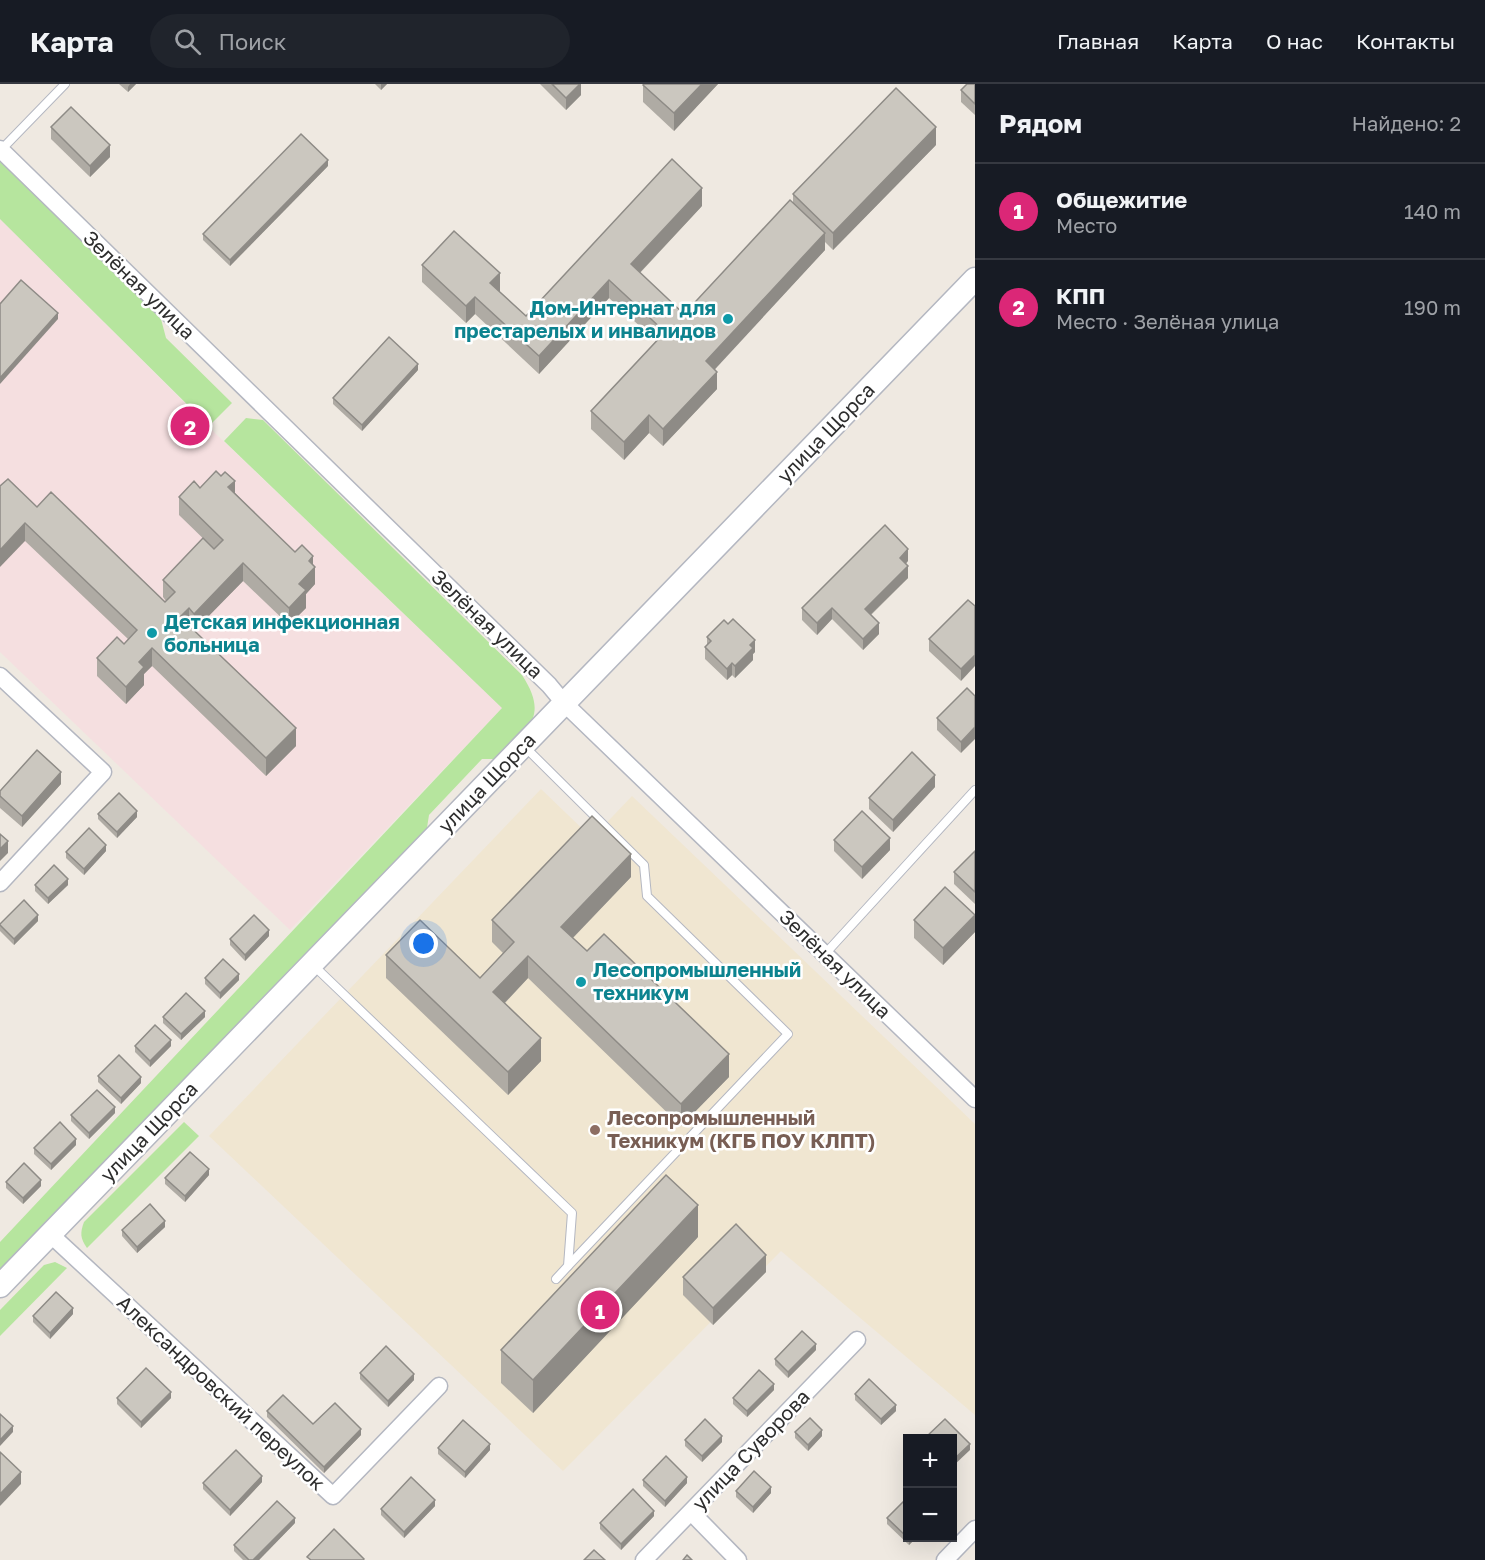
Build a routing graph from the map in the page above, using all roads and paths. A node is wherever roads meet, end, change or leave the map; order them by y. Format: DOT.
graph roads {
  1 [pos="65,84"];
  2 [pos="1,149"];
  3 [pos="975,279"];
  4 [pos="0,676"];
  5 [pos="564,703"];
  6 [pos="524,745"];
  7 [pos="975,790"];
  8 [pos="0,883"];
  9 [pos="825,954"];
  10 [pos="312,964"];
  11 [pos="975,1099"];
  12 [pos="50,1234"];
  13 [pos="568,1266"];
  14 [pos="556,1279"];
  15 [pos="0,1286"];
  16 [pos="857,1340"];
  17 [pos="439,1386"];
  18 [pos="690,1512"];
  19 [pos="975,1529"];
  20 [pos="645,1560"];
  21 [pos="738,1560"];
  22 [pos="945,1560"];
  1 -- 2 [label="lane"];
  2 -- 5 [label="street, Зелёная улица"];
  3 -- 5 [label="street, улица Щорса"];
  4 -- 8 [label="street"];
  5 -- 6 [label="street, улица Щорса"];
  5 -- 9 [label="street, Зелёная улица"];
  6 -- 10 [label="street, улица Щорса"];
  6 -- 13 [label="lane"];
  7 -- 9 [label="lane"];
  9 -- 11 [label="street, Зелёная улица"];
  10 -- 12 [label="street, улица Щорса"];
  10 -- 13 [label="lane"];
  12 -- 15 [label="street, улица Щорса"];
  12 -- 17 [label="street, Александровский переулок"];
  13 -- 14 [label="lane"];
  16 -- 18 [label="street, улица Суворова"];
  18 -- 20 [label="street, улица Суворова"];
  18 -- 21 [label="street"];
  19 -- 22 [label="street"];
}
